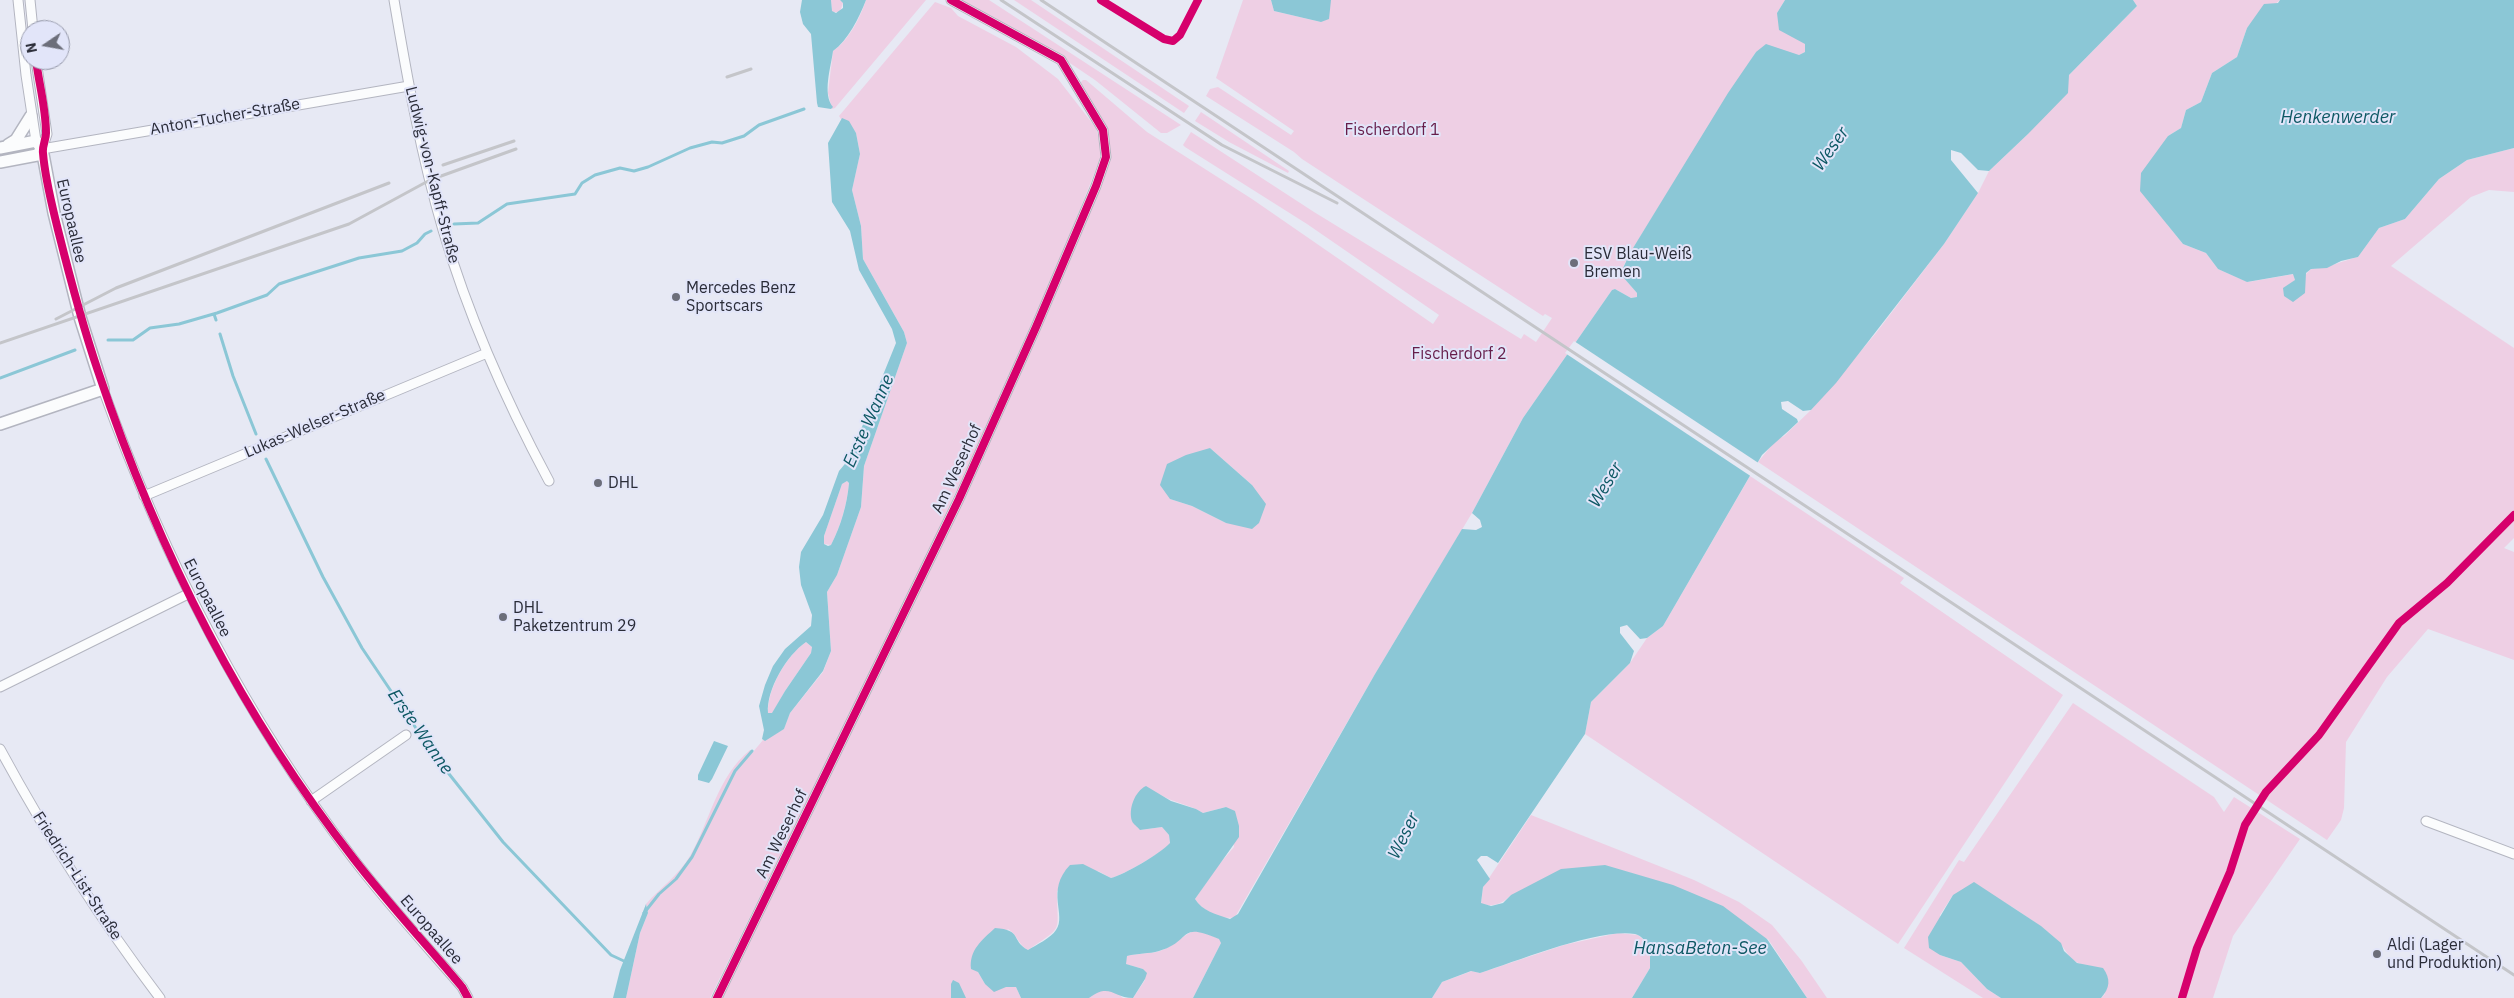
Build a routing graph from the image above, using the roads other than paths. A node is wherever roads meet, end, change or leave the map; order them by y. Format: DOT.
graph roads {
  1 [pos="18,0"];
  2 [pos="30,0"];
  3 [pos="394,0"];
  4 [pos="950,0"];
  5 [pos="32,20"];
  6 [pos="37,70"];
  7 [pos="408,86"];
  8 [pos="31,116"];
  9 [pos="39,145"];
  10 [pos="1,148"];
  11 [pos="0,162"];
  12 [pos="487,353"];
  13 [pos="104,389"];
  14 [pos="0,424"];
  15 [pos="549,481"];
  16 [pos="144,496"];
  17 [pos="188,594"];
  18 [pos="0,687"];
  19 [pos="406,735"];
  20 [pos="0,749"];
  21 [pos="311,801"];
  22 [pos="2426,821"];
  23 [pos="2514,854"];
  24 [pos="160,998"];
  25 [pos="468,998"];
  26 [pos="717,998"];
  1 -- 8 [label="street, Europaallee"];
  2 -- 5 [label="street"];
  3 -- 7 [label="street, Ludwig-von-Kapff-Straße"];
  4 -- 26 [label="street, Am Weserhof"];
  6 -- 9 [label="street, Europaallee"];
  7 -- 9 [label="street, Anton-Tucher-Straße"];
  7 -- 12 [label="street, Ludwig-von-Kapff-Straße"];
  8 -- 9 [label="street, Europaallee"];
  8 -- 10 [label="street"];
  9 -- 10 [label="street"];
  9 -- 11 [label="street"];
  9 -- 13 [label="street, Europaallee"];
  12 -- 15 [label="street, Ludwig-von-Kapff-Straße"];
  12 -- 16 [label="street, Lukas-Welser-Straße"];
  13 -- 14 [label="street"];
  13 -- 16 [label="street, Europaallee"];
  16 -- 17 [label="street, Europaallee"];
  17 -- 18 [label="street"];
  17 -- 21 [label="street, Europaallee"];
  19 -- 21 [label="street"];
  20 -- 24 [label="street, Friedrich-List-Straße"];
  21 -- 25 [label="street, Europaallee"];
  22 -- 23 [label="street"];
}
